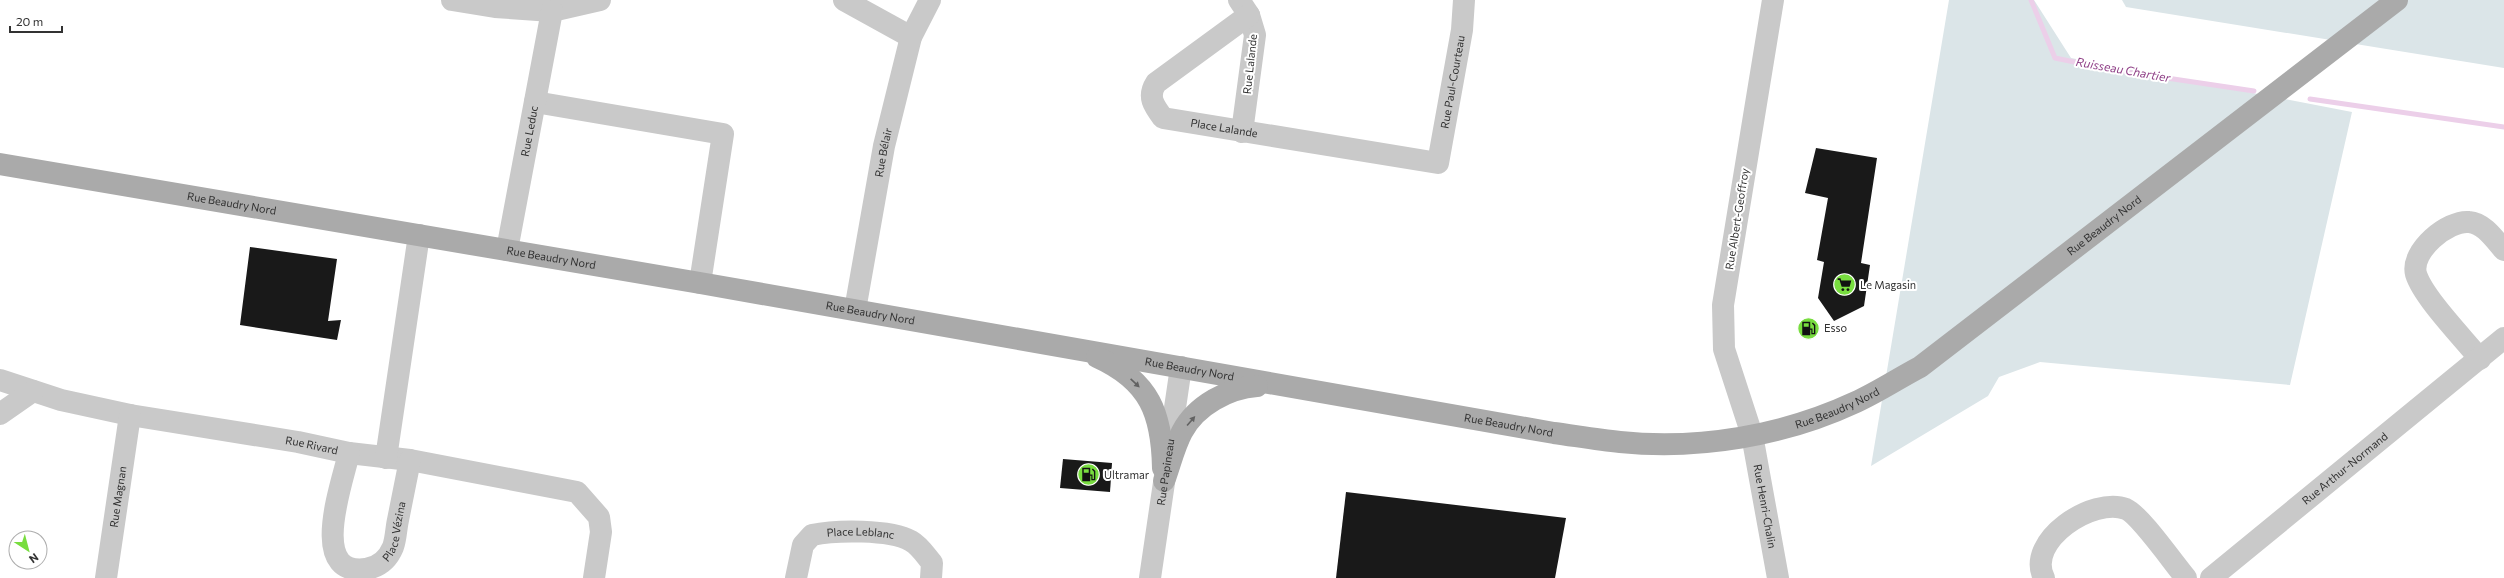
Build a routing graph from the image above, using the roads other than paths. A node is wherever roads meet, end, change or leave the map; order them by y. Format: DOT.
graph roads {
  1 [pos="452,0"];
  2 [pos="600,0"];
  3 [pos="844,0"];
  4 [pos="930,0"];
  5 [pos="1464,0"];
  6 [pos="1773,0"];
  7 [pos="2397,0"];
  8 [pos="1244,8"];
  9 [pos="552,11"];
  10 [pos="911,37"];
  11 [pos="535,102"];
  12 [pos="1242,132"];
  13 [pos="1438,163"];
  14 [pos="0,164"];
  15 [pos="419,235"];
  16 [pos="507,250"];
  17 [pos="2504,250"];
  18 [pos="700,283"];
  19 [pos="855,310"];
  20 [pos="2504,338"];
  21 [pos="1078,349"];
  22 [pos="2480,359"];
  23 [pos="1181,367"];
  24 [pos="0,380"];
  25 [pos="1308,389"];
  26 [pos="33,391"];
  27 [pos="0,414"];
  28 [pos="130,415"];
  29 [pos="1752,436"];
  30 [pos="349,453"];
  31 [pos="386,458"];
  32 [pos="410,460"];
  33 [pos="1164,481"];
  34 [pos="106,578"];
  35 [pos="594,578"];
  36 [pos="796,578"];
  37 [pos="931,578"];
  38 [pos="1150,578"];
  39 [pos="1778,578"];
  40 [pos="2044,578"];
  41 [pos="2186,578"];
  42 [pos="2211,578"];
  1 -- 9 [label="street"];
  2 -- 9 [label="street"];
  3 -- 10 [label="street"];
  4 -- 10 [label="street, Rue Bélair"];
  5 -- 13 [label="street, Rue Paul-Courteau"];
  6 -- 29 [label="street, Rue Albert-Geoffroy"];
  7 -- 29 [label="main road, Rue Beaudry Nord"];
  8 -- 12 [label="street, Rue Lalande"];
  8 -- 12 [label="street, Place Lalande"];
  9 -- 11 [label="street, Rue Leduc"];
  10 -- 19 [label="street, Rue Bélair"];
  11 -- 16 [label="street, Rue Leduc"];
  11 -- 18 [label="street"];
  12 -- 13 [label="street, Place Lalande"];
  14 -- 15 [label="main road, Rue Beaudry Nord"];
  15 -- 16 [label="main road, Rue Beaudry Nord"];
  15 -- 31 [label="street"];
  16 -- 18 [label="main road, Rue Beaudry Nord"];
  17 -- 22 [label="street"];
  18 -- 19 [label="main road, Rue Beaudry Nord"];
  19 -- 21 [label="main road, Rue Beaudry Nord"];
  20 -- 22 [label="street, Rue Arthur-Normand"];
  21 -- 23 [label="main road, Rue Beaudry Nord"];
  21 -- 33 [label="main road, one-way"];
  22 -- 42 [label="street, Rue Arthur-Normand"];
  23 -- 25 [label="main road, Rue Beaudry Nord"];
  23 -- 33 [label="street, Rue Papineau"];
  24 -- 26 [label="street, Rue Rivard"];
  25 -- 29 [label="main road, Rue Beaudry Nord"];
  33 -- 25 [label="main road, one-way"];
  26 -- 27 [label="street"];
  26 -- 28 [label="street, Rue Rivard"];
  28 -- 30 [label="street, Rue Rivard"];
  28 -- 34 [label="street, Rue Magnan"];
  29 -- 39 [label="street, Rue Henri-Chalin"];
  30 -- 31 [label="street, Rue Rivard"];
  30 -- 32 [label="street, Place Vézina"];
  31 -- 32 [label="street, Rue Rivard"];
  32 -- 35 [label="street, Rue Rivard"];
  33 -- 38 [label="street, Rue Papineau"];
  36 -- 37 [label="street, Place Leblanc"];
  40 -- 41 [label="street"];
}
